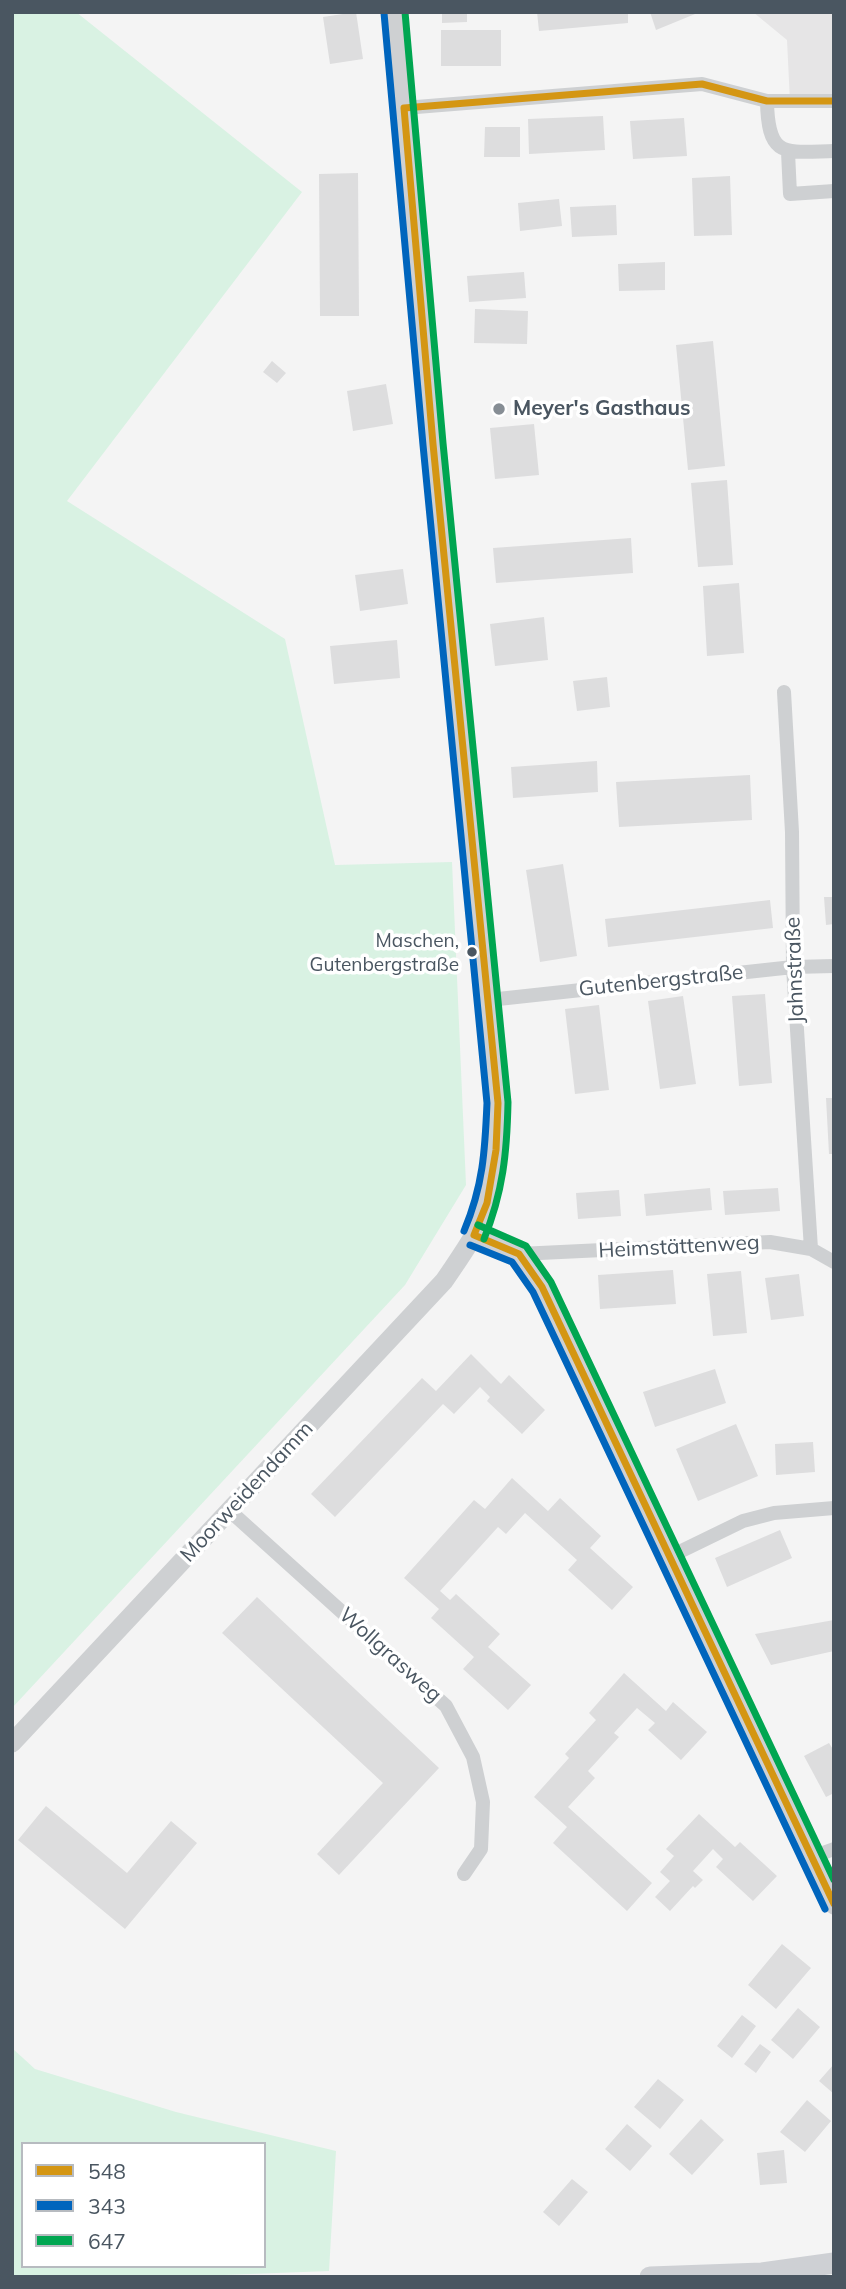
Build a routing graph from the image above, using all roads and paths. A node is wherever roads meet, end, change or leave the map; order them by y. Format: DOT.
graph roads {
  1 [pos="394,12"];
  2 [pos="767,101"];
  3 [pos="834,101"];
  4 [pos="404,108"];
  5 [pos="834,151"];
  6 [pos="788,152"];
  7 [pos="834,191"];
  8 [pos="784,692"];
  9 [pos="834,965"];
  10 [pos="793,967"];
  11 [pos="489,1000"];
  12 [pos="474,1235"];
  13 [pos="811,1249"];
  14 [pos="519,1254"];
  15 [pos="834,1262"];
  16 [pos="834,1508"];
  17 [pos="230,1511"];
  18 [pos="669,1557"];
  19 [pos="12,1743"];
  20 [pos="834,1849"];
  21 [pos="812,1857"];
  22 [pos="464,1874"];
  23 [pos="834,1905"];
  24 [pos="834,2263"];
  25 [pos="650,2277"];
  1 -- 4 [label="street, Moorweidendamm"];
  2 -- 3 [label="street"];
  2 -- 4 [label="street"];
  2 -- 6 [label="street"];
  4 -- 11 [label="street, Moorweidendamm"];
  5 -- 6 [label="street"];
  6 -- 7 [label="street"];
  8 -- 10 [label="street, Jahnstraße"];
  9 -- 10 [label="street, Gutenbergstraße"];
  10 -- 11 [label="street, Gutenbergstraße"];
  10 -- 13 [label="street, Jahnstraße"];
  11 -- 12 [label="street, Moorweidendamm"];
  12 -- 14 [label="street"];
  12 -- 17 [label="street, Moorweidendamm"];
  13 -- 14 [label="street, Heimstättenweg"];
  13 -- 15 [label="street, Heimstättenweg"];
  14 -- 18 [label="street"];
  16 -- 18 [label="street"];
  17 -- 19 [label="street, Moorweidendamm"];
  17 -- 22 [label="street, Wollgrasweg"];
  18 -- 21 [label="street"];
  20 -- 21 [label="street"];
  21 -- 23 [label="street"];
  24 -- 25 [label="main road"];
}
